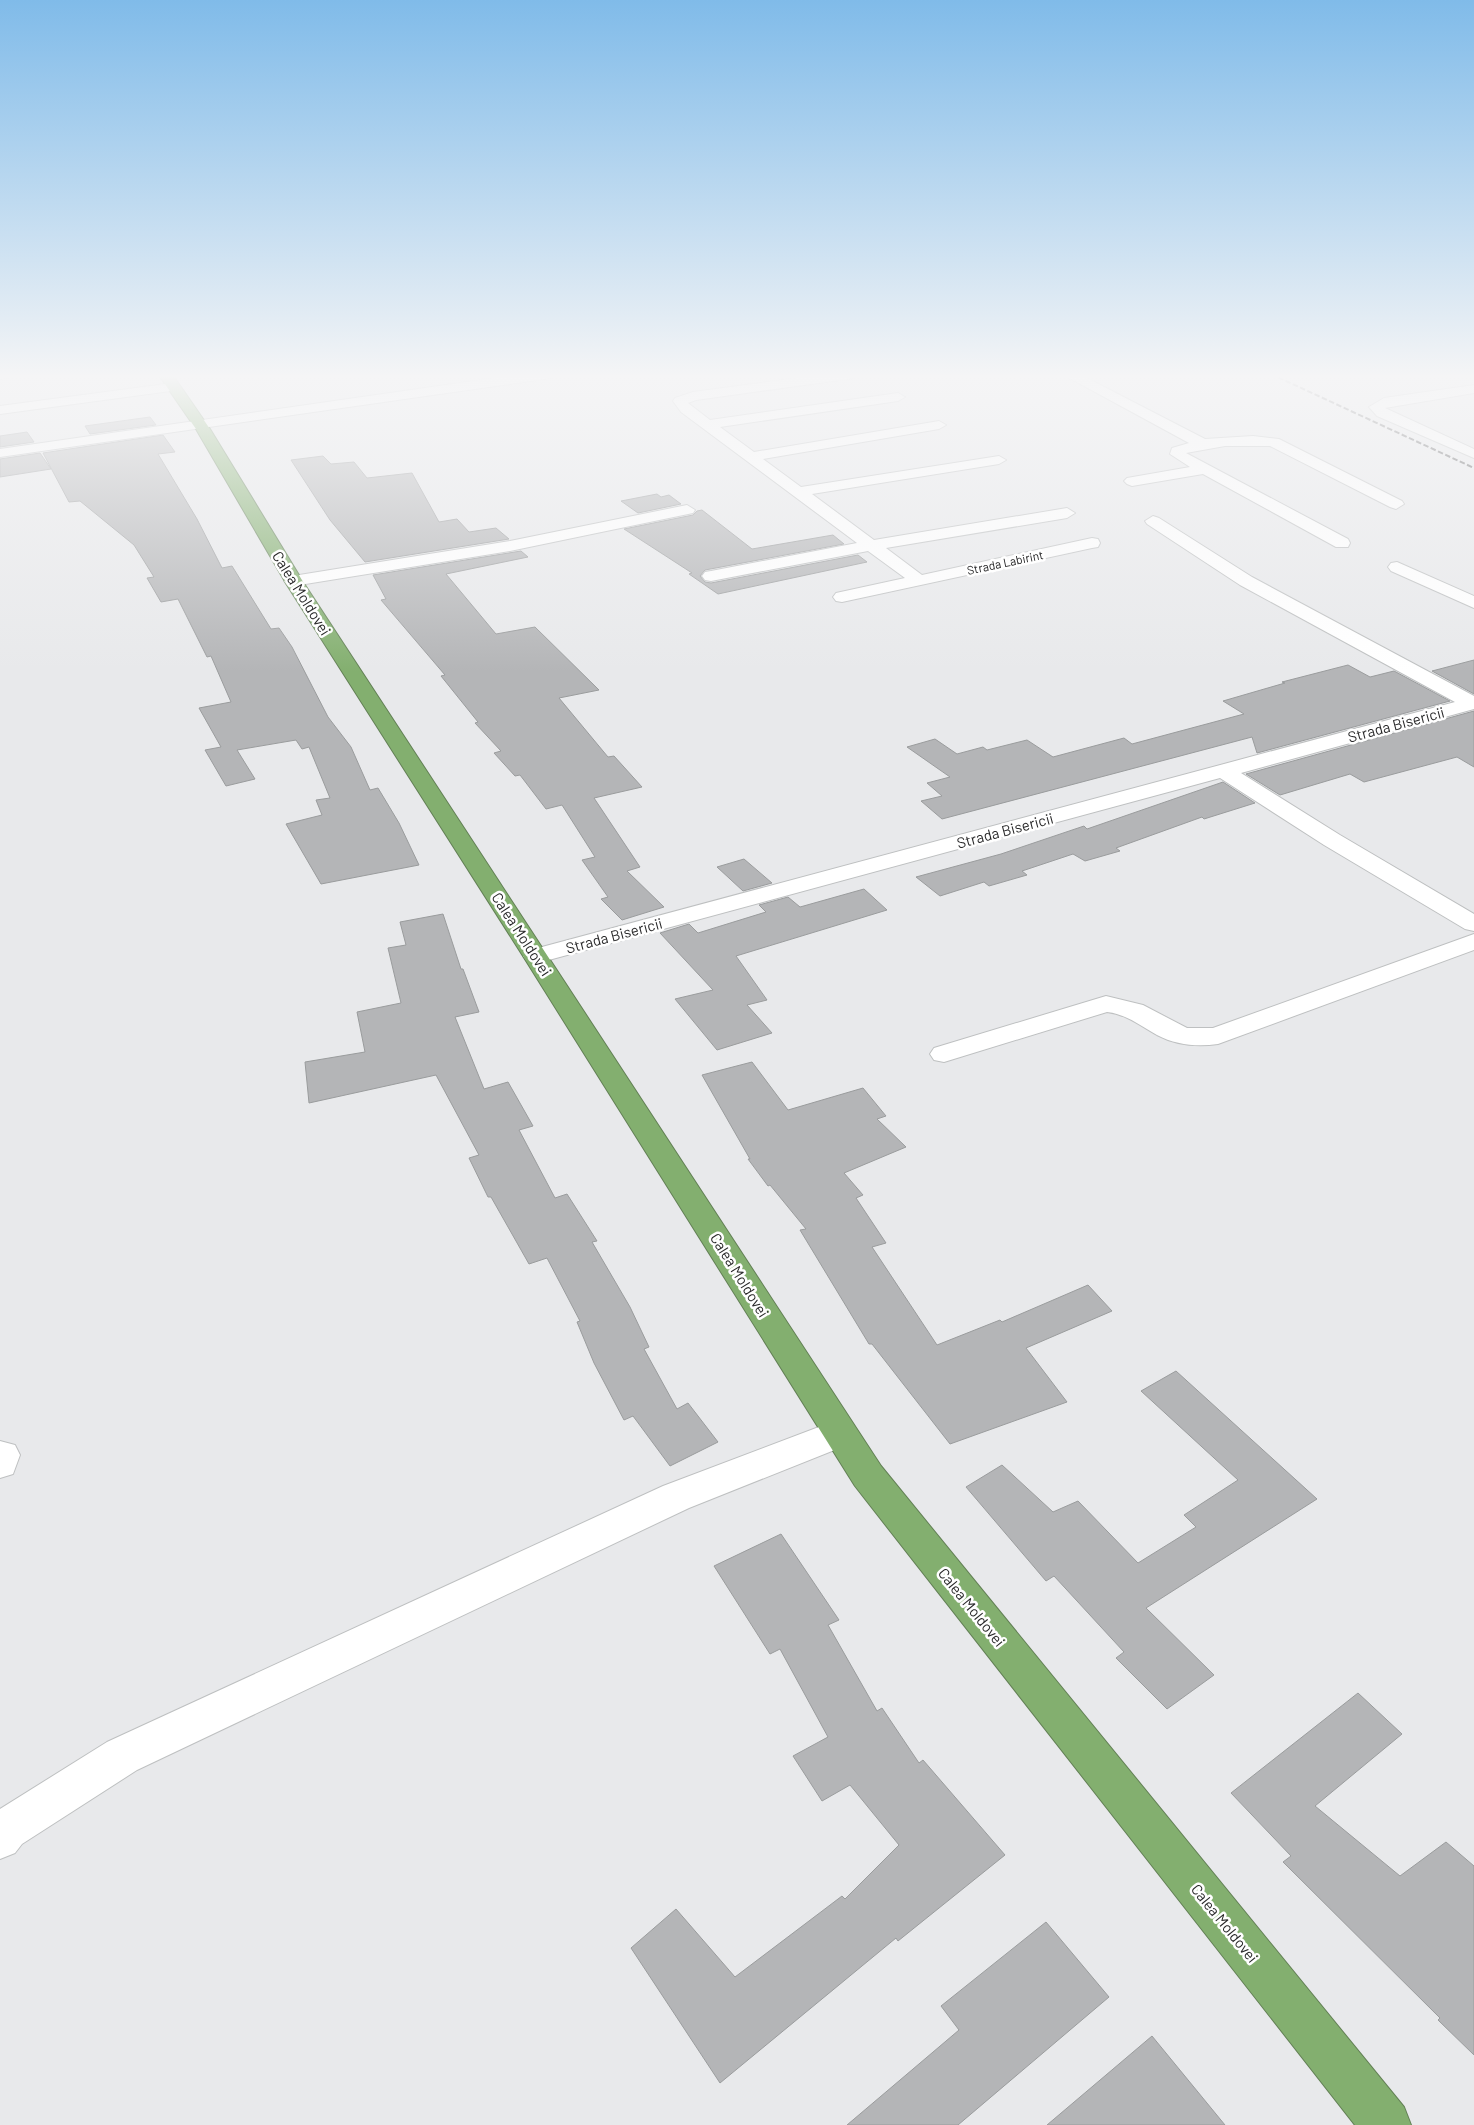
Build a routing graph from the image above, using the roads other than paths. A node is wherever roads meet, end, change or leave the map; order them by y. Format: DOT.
graph roads {
  1 [pos="228,473"];
  2 [pos="771,473"];
  3 [pos="915,473"];
  4 [pos="1180,473"];
  5 [pos="1213,473"];
  6 [pos="1335,473"];
  7 [pos="1132,481"];
  8 [pos="796,492"];
  9 [pos="1396,504"];
  10 [pos="687,510"];
  11 [pos="1067,513"];
  12 [pos="1152,521"];
  13 [pos="1092,543"];
  14 [pos="1342,543"];
  15 [pos="872,547"];
  16 [pos="1397,567"];
  17 [pos="711,576"];
  18 [pos="293,580"];
  19 [pos="918,580"];
  20 [pos="842,597"];
  21 [pos="1474,603"];
  22 [pos="1473,703"];
  23 [pos="1225,772"];
  24 [pos="1474,924"];
  25 [pos="1474,941"];
  26 [pos="536,956"];
  27 [pos="944,1054"];
  28 [pos="840,1433"];
  29 [pos="2,1829"];
  30 [pos="1386,2125"];
  1 -- 18 [label="highway, Calea Moldovei"];
  2 -- 8 [label="street"];
  3 -- 8 [label="street"];
  4 -- 7 [label="street"];
  5 -- 14 [label="street"];
  6 -- 9 [label="street"];
  8 -- 15 [label="street"];
  10 -- 18 [label="street"];
  11 -- 15 [label="street"];
  12 -- 22 [label="street"];
  13 -- 19 [label="street, Strada Labirint"];
  15 -- 17 [label="street"];
  15 -- 19 [label="street"];
  16 -- 21 [label="street"];
  18 -- 26 [label="highway, Calea Moldovei"];
  19 -- 20 [label="street, Strada Labirint"];
  22 -- 23 [label="street, Strada Bisericii"];
  23 -- 24 [label="street"];
  23 -- 26 [label="street, Strada Bisericii"];
  25 -- 27 [label="street"];
  26 -- 28 [label="highway, Calea Moldovei"];
  28 -- 29 [label="street"];
  28 -- 30 [label="highway, Calea Moldovei"];
}
